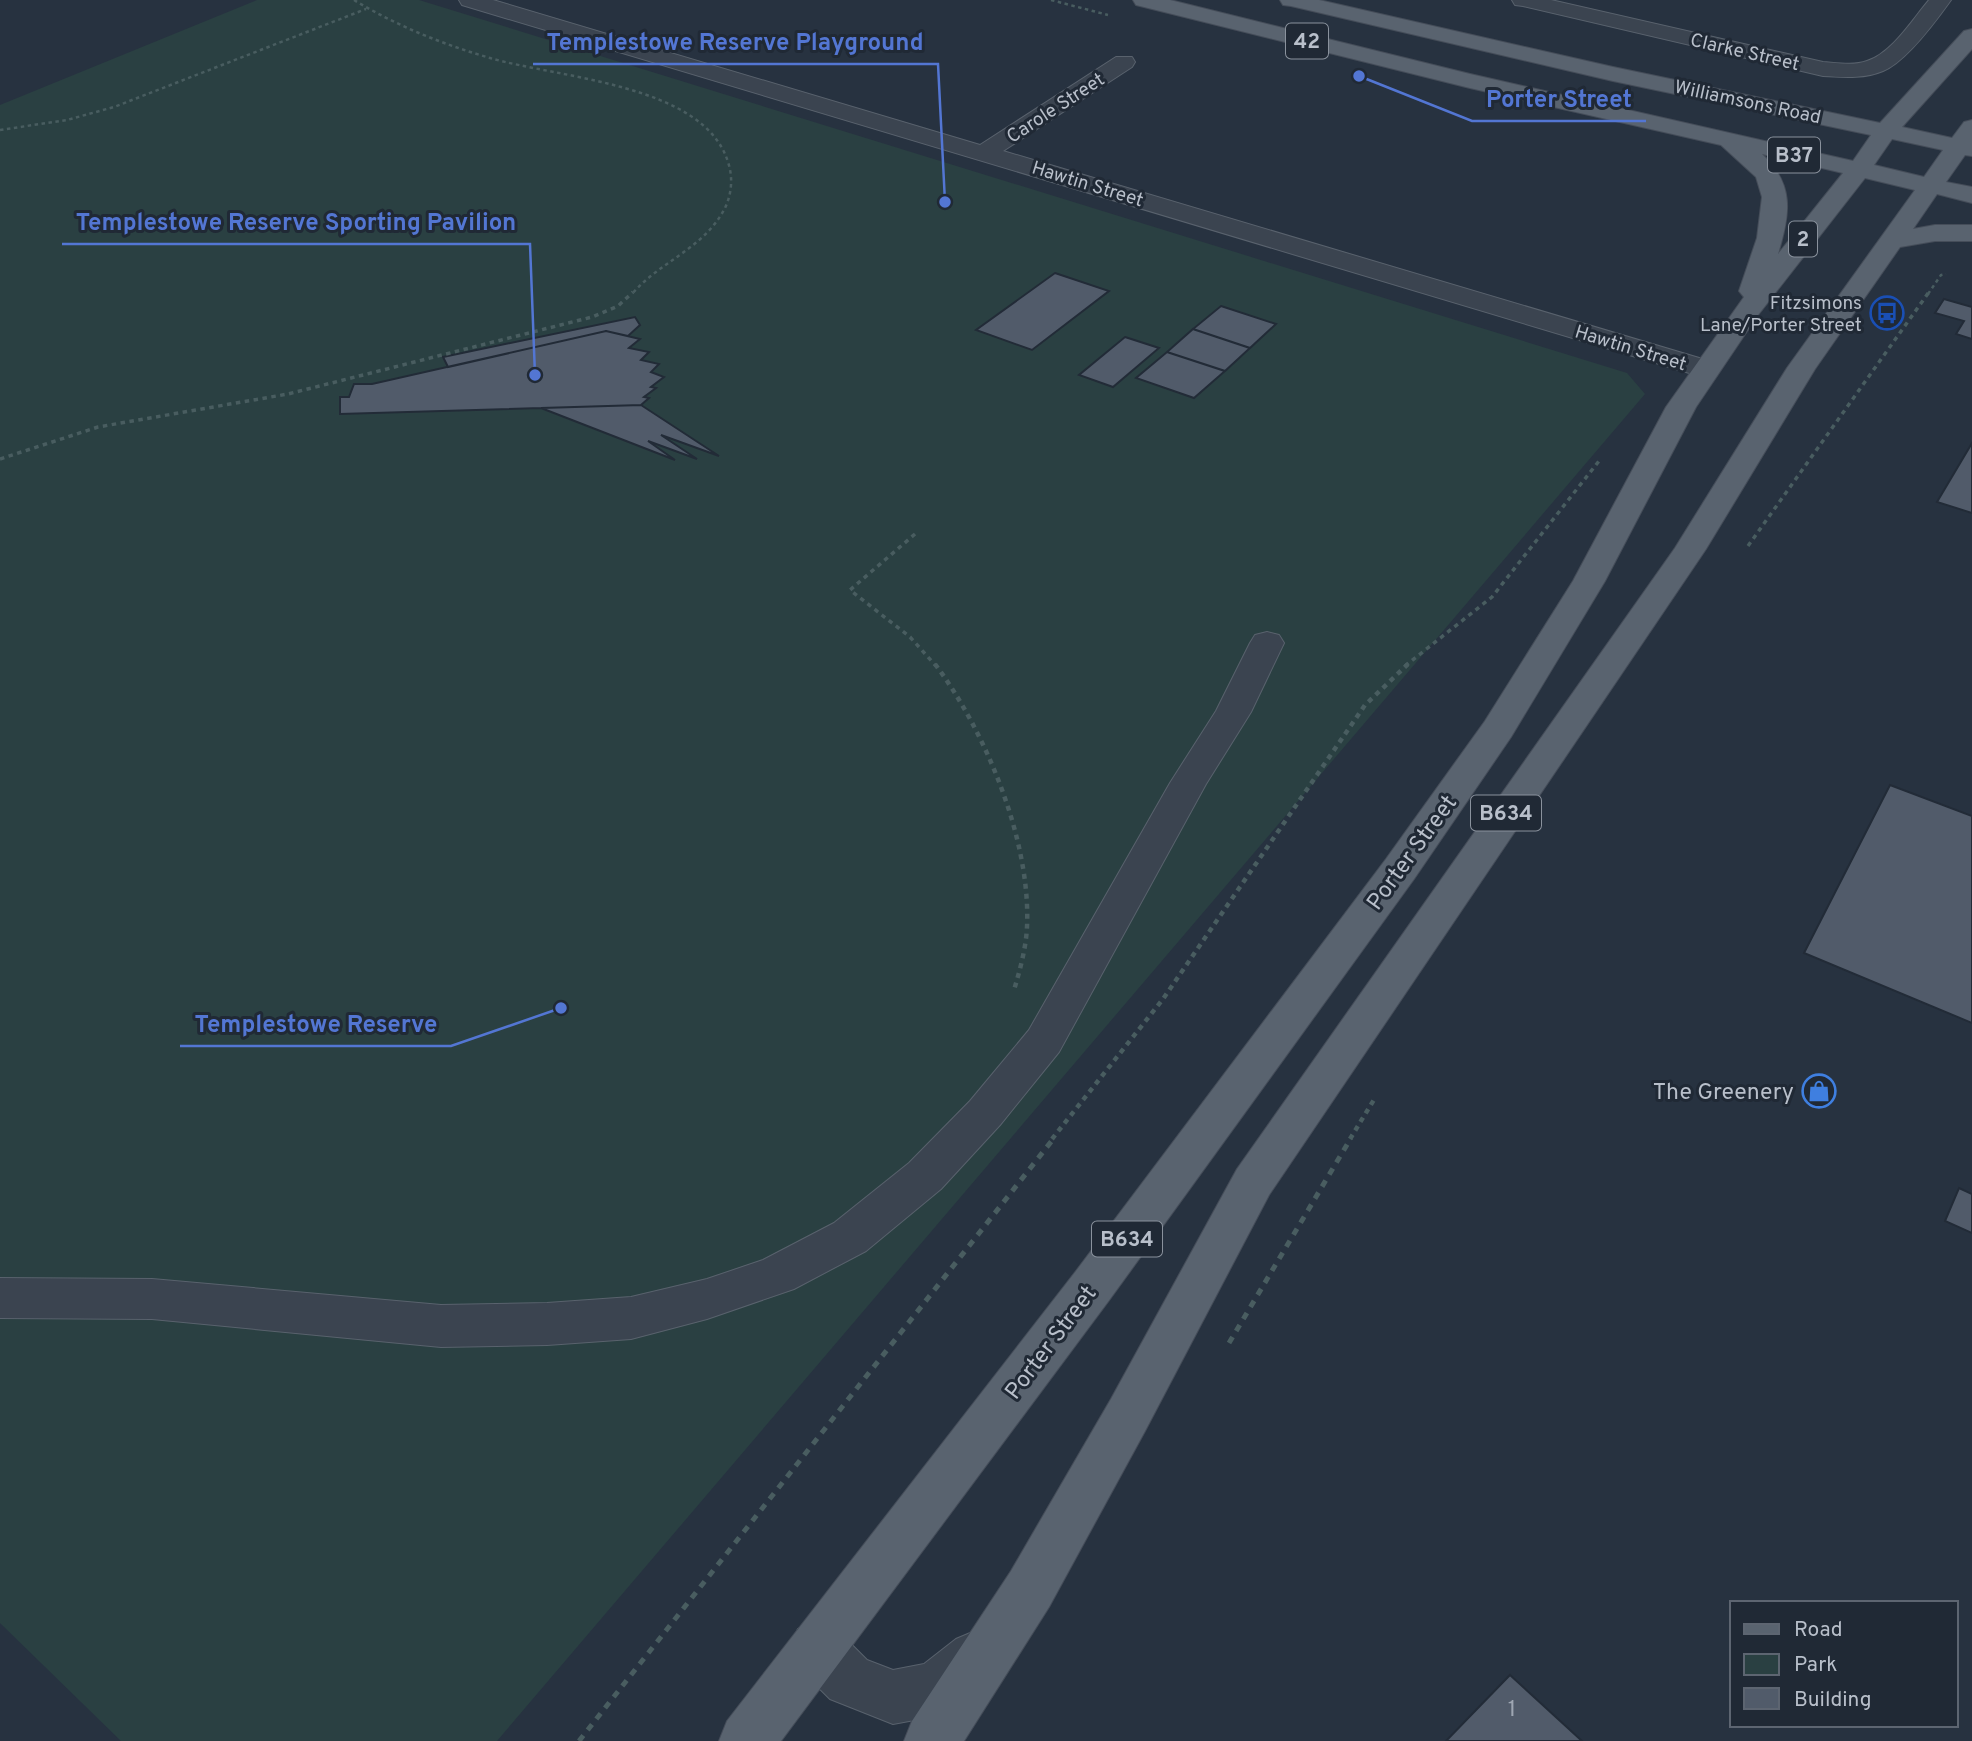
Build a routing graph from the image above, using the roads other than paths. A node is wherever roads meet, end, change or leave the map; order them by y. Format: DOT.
graph roads {
  1 [pos="470,0"];
  2 [pos="1144,0"];
  3 [pos="1291,0"];
  4 [pos="1523,0"];
  5 [pos="1940,0"];
  6 [pos="1972,36"];
  7 [pos="1124,62"];
  8 [pos="1470,81"];
  9 [pos="1886,130"];
  10 [pos="1728,140"];
  11 [pos="1968,141"];
  12 [pos="985,152"];
  13 [pos="1859,169"];
  14 [pos="1931,186"];
  15 [pos="1972,195"];
  16 [pos="1972,233"];
  17 [pos="1894,240"];
  18 [pos="1748,310"];
  19 [pos="1706,369"];
  20 [pos="1267,643"];
  21 [pos="0,1298"];
  22 [pos="994,1644"];
  23 [pos="817,1648"];
  24 [pos="747,1741"];
  25 [pos="932,1741"];
  1 -- 12 [label="street, Hawtin Street"];
  2 -- 8 [label="main road, Williamsons Road / 42"];
  3 -- 9 [label="main road, Williamsons Road / 42"];
  4 -- 5 [label="street, Clarke Street"];
  6 -- 9 [label="main road, Porter Street / 2"];
  7 -- 12 [label="street, Carole Street"];
  8 -- 10 [label="main road, Williamsons Road / B37"];
  9 -- 11 [label="main road, Williamsons Road / 42"];
  9 -- 13 [label="main road, Porter Street / 2"];
  10 -- 13 [label="main road, B37"];
  10 -- 18 [label="main road"];
  11 -- 14 [label="main road, 42"];
  12 -- 19 [label="street, Hawtin Street"];
  13 -- 14 [label="main road, B37"];
  13 -- 18 [label="main road, Porter Street / 2"];
  14 -- 15 [label="main road, B37"];
  14 -- 17 [label="main road, 42"];
  16 -- 17 [label="main road"];
  17 -- 22 [label="main road, B634"];
  18 -- 19 [label="main road, Porter Street / B634"];
  19 -- 23 [label="main road, Porter Street / B634"];
  20 -- 21 [label="street"];
  22 -- 23 [label="street"];
  22 -- 25 [label="main road, B634"];
  23 -- 24 [label="main road, Porter Street / B634"];
}
